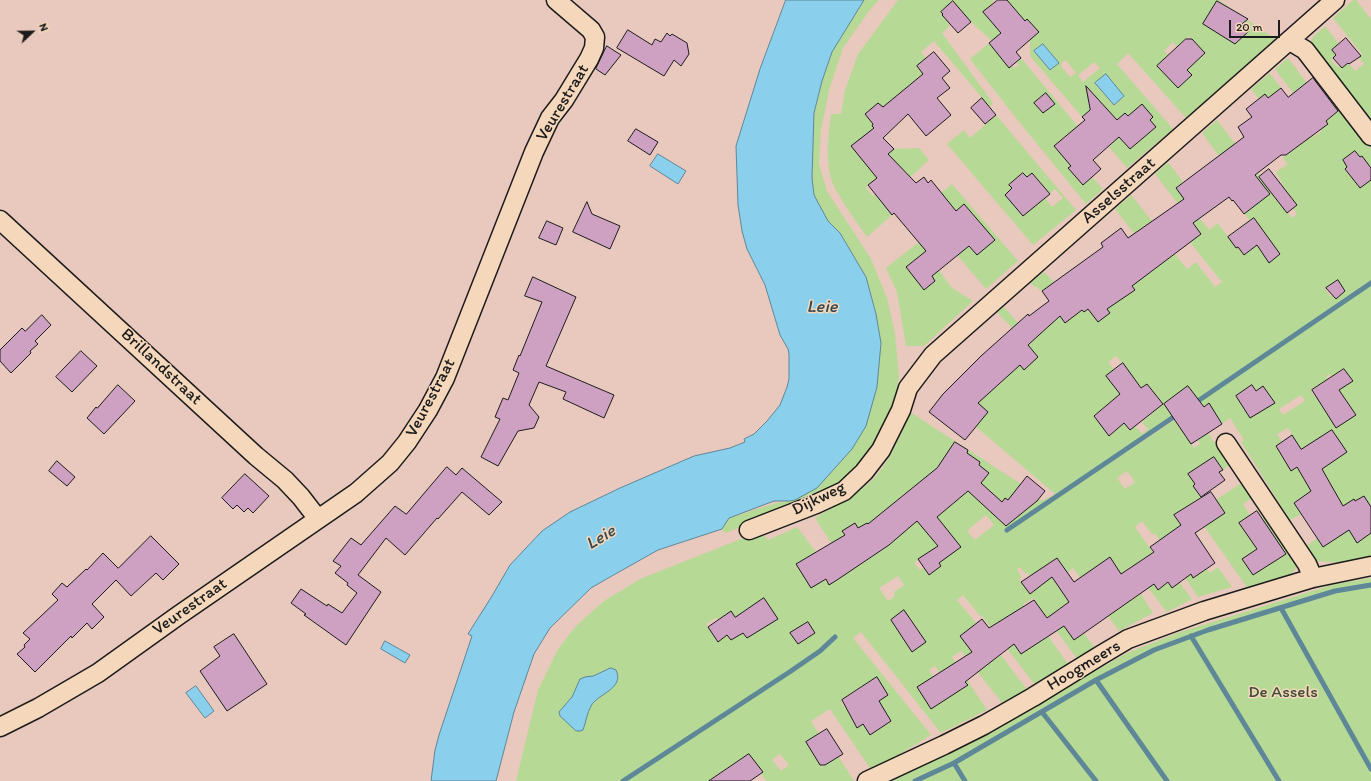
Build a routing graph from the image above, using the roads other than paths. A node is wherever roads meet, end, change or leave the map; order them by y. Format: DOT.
graph roads {
  1 [pos="556,0"];
  2 [pos="1335,0"];
  3 [pos="1290,41"];
  4 [pos="1371,136"];
  5 [pos="0,220"];
  6 [pos="908,388"];
  7 [pos="1226,443"];
  8 [pos="318,519"];
  9 [pos="749,530"];
  10 [pos="1371,566"];
  11 [pos="1313,578"];
  12 [pos="0,727"];
  13 [pos="867,781"];
  1 -- 8 [label="street, Veurestraat"];
  2 -- 3 [label="street, Asselsstraat"];
  3 -- 4 [label="street"];
  3 -- 6 [label="street, Asselsstraat"];
  5 -- 8 [label="street, Brillandstraat"];
  6 -- 9 [label="street, Dijkweg"];
  7 -- 11 [label="street"];
  8 -- 12 [label="street, Veurestraat"];
  10 -- 11 [label="street, Hoogmeers"];
  11 -- 13 [label="street, Hoogmeers"];
}
